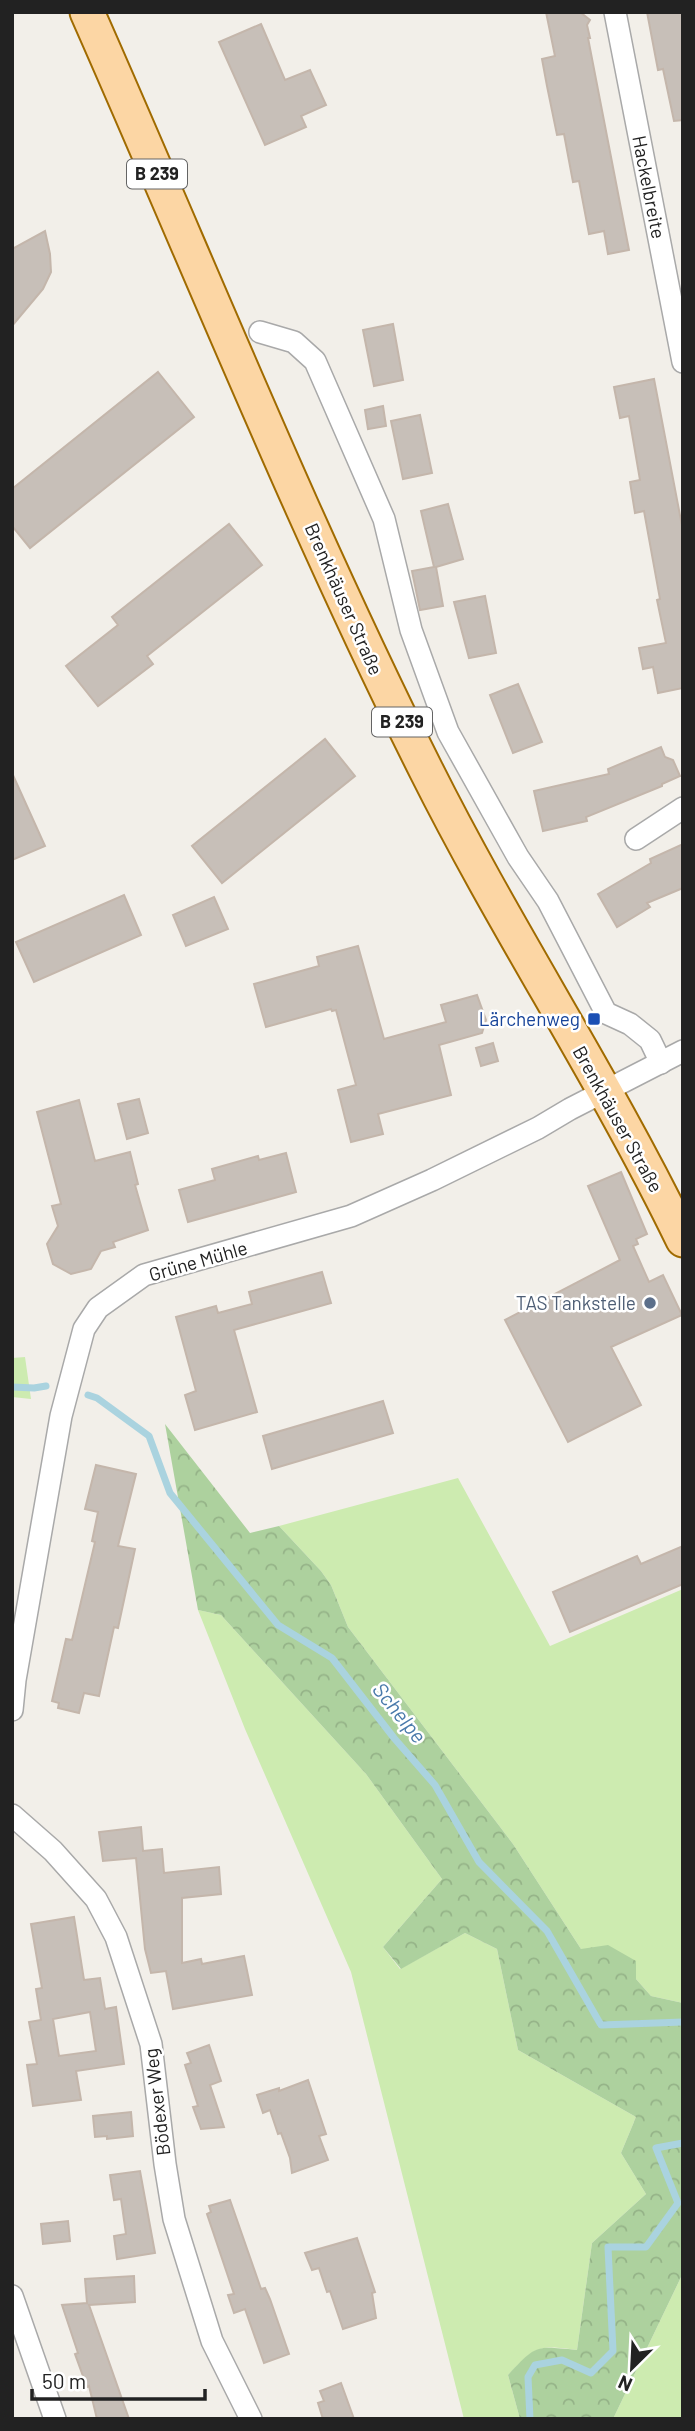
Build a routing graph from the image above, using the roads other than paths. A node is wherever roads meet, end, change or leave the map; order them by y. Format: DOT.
graph roads {
  1 [pos="87,12"];
  2 [pos="615,12"];
  3 [pos="260,332"];
  4 [pos="683,362"];
  5 [pos="683,808"];
  6 [pos="636,839"];
  7 [pos="683,1051"];
  8 [pos="661,1063"];
  9 [pos="604,1093"];
  10 [pos="683,1240"];
  11 [pos="14,1680"];
  12 [pos="12,1710"];
  13 [pos="12,1815"];
  14 [pos="12,2296"];
  15 [pos="55,2419"];
  16 [pos="251,2419"];
  1 -- 9 [label="main road, Brenkhäuser Straße / B 239"];
  2 -- 4 [label="street, Hackelbreite"];
  3 -- 8 [label="street"];
  5 -- 6 [label="street"];
  7 -- 8 [label="street"];
  8 -- 9 [label="street"];
  9 -- 10 [label="main road, Brenkhäuser Straße / B 239"];
  9 -- 11 [label="street, Grüne Mühle"];
  11 -- 12 [label="street, Grüne Mühle"];
  13 -- 16 [label="street, Bödexer Weg"];
  14 -- 15 [label="street"];
}
